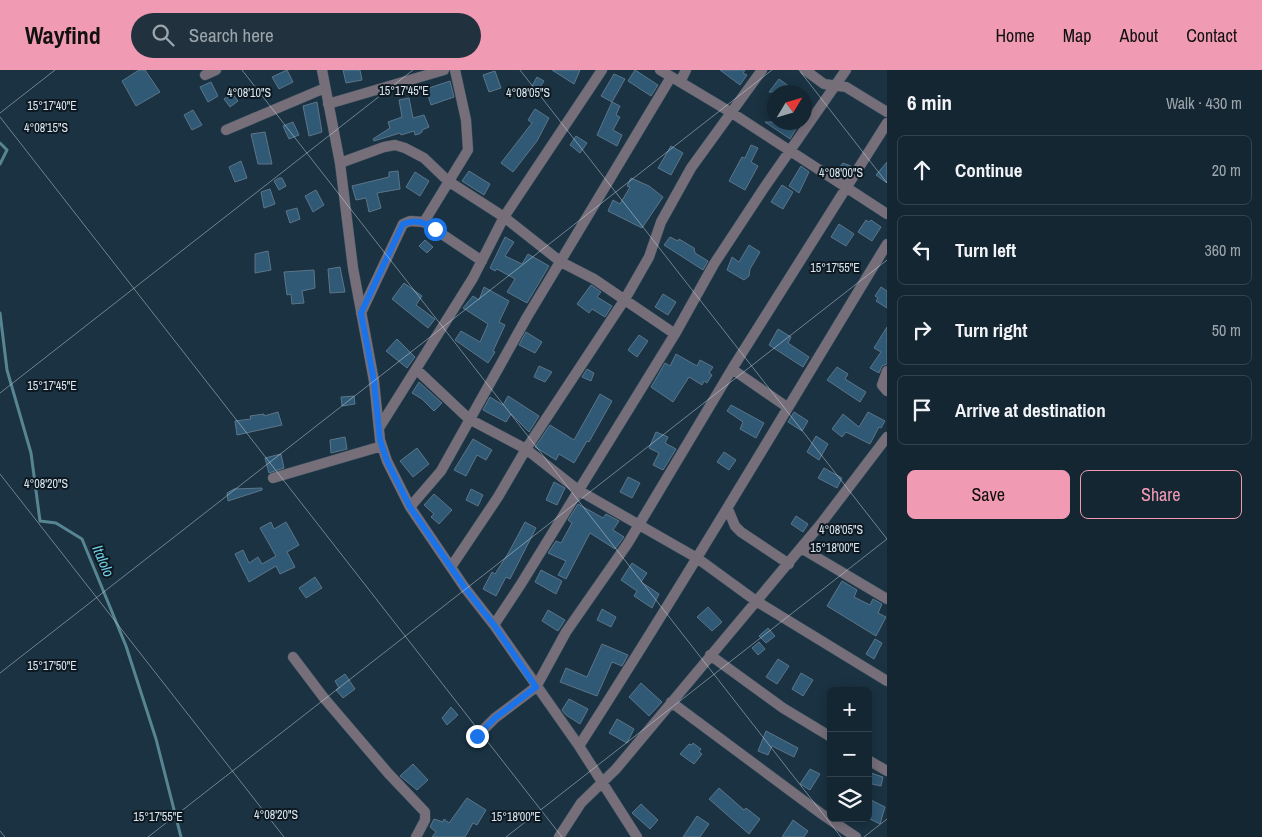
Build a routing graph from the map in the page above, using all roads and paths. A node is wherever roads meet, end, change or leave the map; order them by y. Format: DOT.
graph roads {
  1 [pos="216,70"];
  2 [pos="322,70"];
  3 [pos="444,70"];
  4 [pos="455,70"];
  5 [pos="602,70"];
  6 [pos="660,70"];
  7 [pos="686,70"];
  8 [pos="762,70"];
  9 [pos="805,70"];
  10 [pos="846,70"];
  11 [pos="205,75"];
  12 [pos="676,79"];
  13 [pos="835,84"];
  14 [pos="325,88"];
  15 [pos="328,104"];
  16 [pos="887,112"];
  17 [pos="732,113"];
  18 [pos="887,123"];
  19 [pos="226,130"];
  20 [pos="789,152"];
  21 [pos="340,163"];
  22 [pos="448,181"];
  23 [pos="845,188"];
  24 [pos="887,214"];
  25 [pos="504,217"];
  26 [pos="424,222"];
  27 [pos="887,244"];
  28 [pos="482,261"];
  29 [pos="561,262"];
  30 [pos="625,299"];
  31 [pos="361,313"];
  32 [pos="676,334"];
  33 [pos="732,369"];
  34 [pos="416,370"];
  35 [pos="887,371"];
  36 [pos="887,391"];
  37 [pos="787,408"];
  38 [pos="469,419"];
  39 [pos="379,428"];
  40 [pos="887,437"];
  41 [pos="382,446"];
  42 [pos="526,449"];
  43 [pos="273,478"];
  44 [pos="578,490"];
  45 [pos="410,507"];
  46 [pos="728,508"];
  47 [pos="638,526"];
  48 [pos="801,548"];
  49 [pos="697,558"];
  50 [pos="789,564"];
  51 [pos="451,567"];
  52 [pos="887,599"];
  53 [pos="756,601"];
  54 [pos="494,625"];
  55 [pos="710,655"];
  56 [pos="293,657"];
  57 [pos="887,681"];
  58 [pos="536,687"];
  59 [pos="671,702"];
  60 [pos="827,735"];
  61 [pos="477,736"];
  62 [pos="579,746"];
  63 [pos="872,762"];
  64 [pos="887,771"];
  65 [pos="603,782"];
  66 [pos="416,837"];
  67 [pos="559,837"];
  68 [pos="637,837"];
  69 [pos="854,837"];
  1 -- 11 [label="street"];
  2 -- 14 [label="street"];
  3 -- 15 [label="street"];
  4 -- 22 [label="street"];
  5 -- 25 [label="street"];
  6 -- 12 [label="street"];
  7 -- 12 [label="street"];
  8 -- 17 [label="street"];
  9 -- 13 [label="street"];
  10 -- 13 [label="street"];
  12 -- 17 [label="street"];
  12 -- 29 [label="street"];
  13 -- 16 [label="street"];
  13 -- 20 [label="street"];
  14 -- 15 [label="street"];
  14 -- 19 [label="street"];
  15 -- 21 [label="street"];
  17 -- 20 [label="street"];
  17 -- 30 [label="street"];
  18 -- 23 [label="street"];
  20 -- 23 [label="street"];
  20 -- 32 [label="street"];
  21 -- 22 [label="street"];
  21 -- 31 [label="street"];
  22 -- 25 [label="street"];
  22 -- 26 [label="street"];
  23 -- 24 [label="street"];
  23 -- 33 [label="street"];
  25 -- 28 [label="street"];
  25 -- 29 [label="street"];
  26 -- 28 [label="street"];
  26 -- 31 [label="street"];
  27 -- 37 [label="street"];
  28 -- 34 [label="street"];
  29 -- 30 [label="street"];
  29 -- 38 [label="street"];
  30 -- 32 [label="street"];
  30 -- 42 [label="street"];
  31 -- 39 [label="street"];
  32 -- 44 [label="street"];
  33 -- 37 [label="street"];
  33 -- 47 [label="street"];
  34 -- 38 [label="street"];
  34 -- 39 [label="street"];
  35 -- 36 [label="street"];
  37 -- 46 [label="street"];
  38 -- 42 [label="street"];
  38 -- 45 [label="street"];
  39 -- 41 [label="street"];
  40 -- 48 [label="street"];
  41 -- 43 [label="street"];
  41 -- 45 [label="street"];
  42 -- 44 [label="street"];
  42 -- 51 [label="street"];
  44 -- 47 [label="street"];
  44 -- 54 [label="street"];
  45 -- 51 [label="street"];
  46 -- 49 [label="street"];
  46 -- 50 [label="street"];
  47 -- 49 [label="street"];
  47 -- 58 [label="street"];
  48 -- 50 [label="street"];
  48 -- 52 [label="street"];
  49 -- 53 [label="street"];
  49 -- 62 [label="street"];
  50 -- 53 [label="street"];
  51 -- 54 [label="street"];
  53 -- 55 [label="street"];
  53 -- 57 [label="street"];
  54 -- 58 [label="street"];
  55 -- 59 [label="street"];
  55 -- 60 [label="street"];
  56 -- 66 [label="street"];
  58 -- 61 [label="street"];
  58 -- 62 [label="street"];
  59 -- 65 [label="street"];
  59 -- 69 [label="street"];
  62 -- 65 [label="street"];
  63 -- 64 [label="street"];
  65 -- 67 [label="street"];
  65 -- 68 [label="street"];
}
